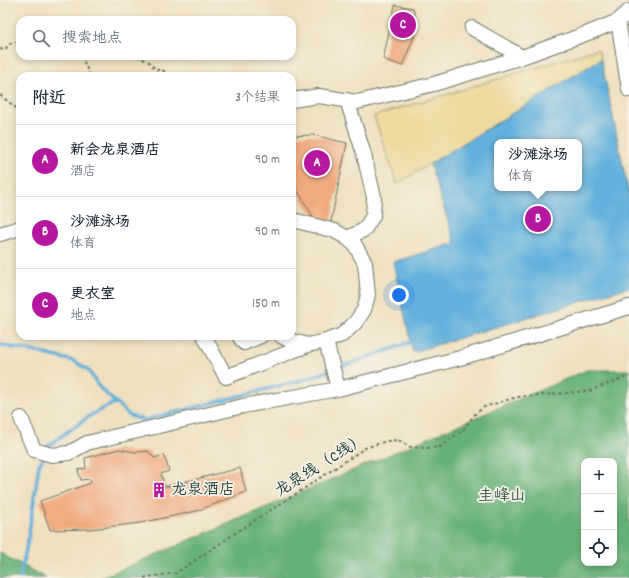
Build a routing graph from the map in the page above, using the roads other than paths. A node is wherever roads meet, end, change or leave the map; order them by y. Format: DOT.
graph roads {
  1 [pos="629,11"];
  2 [pos="618,21"];
  3 [pos="472,28"];
  4 [pos="522,57"];
  5 [pos="629,90"];
  6 [pos="296,99"];
  7 [pos="348,100"];
  8 [pos="296,222"];
  9 [pos="16,229"];
  10 [pos="0,234"];
  11 [pos="347,238"];
  12 [pos="629,308"];
  13 [pos="206,340"];
  14 [pos="242,340"];
  15 [pos="251,340"];
  16 [pos="289,340"];
  17 [pos="326,341"];
  18 [pos="308,345"];
  19 [pos="338,389"];
  20 [pos="21,418"];
  1 -- 2 [label="street"];
  2 -- 4 [label="street"];
  2 -- 5 [label="street"];
  3 -- 4 [label="street"];
  4 -- 7 [label="street"];
  6 -- 7 [label="street"];
  7 -- 11 [label="street"];
  8 -- 11 [label="street"];
  9 -- 10 [label="street"];
  11 -- 17 [label="street"];
  12 -- 19 [label="street"];
  13 -- 18 [label="street"];
  14 -- 15 [label="street"];
  16 -- 18 [label="street"];
  17 -- 18 [label="street"];
  17 -- 19 [label="street"];
  19 -- 20 [label="street"];
}
